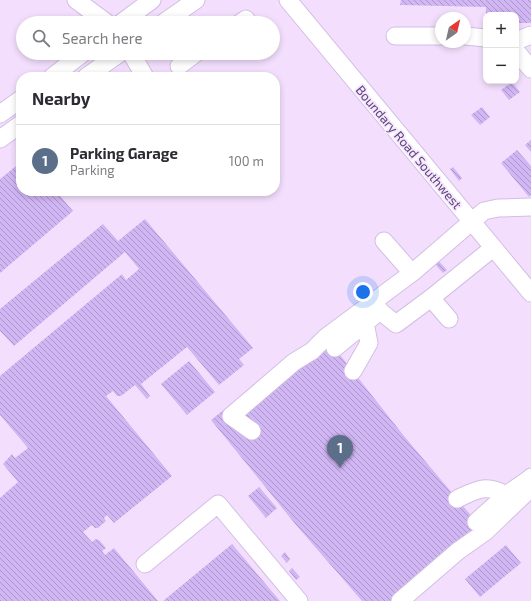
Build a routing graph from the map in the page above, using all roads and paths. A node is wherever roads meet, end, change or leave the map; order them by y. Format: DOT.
graph roads {
  1 [pos="76,0"];
  2 [pos="152,0"];
  3 [pos="196,0"];
  4 [pos="288,0"];
  5 [pos="98,16"];
  6 [pos="130,16"];
  7 [pos="173,16"];
  8 [pos="531,35"];
  9 [pos="395,36"];
  10 [pos="435,36"];
  11 [pos="471,37"];
  12 [pos="483,38"];
  13 [pos="519,40"];
  14 [pos="519,55"];
  15 [pos="74,60"];
  16 [pos="110,60"];
  17 [pos="135,60"];
  18 [pos="187,60"];
  19 [pos="179,66"];
  20 [pos="531,69"];
  21 [pos="58,72"];
  22 [pos="93,72"];
  23 [pos="142,72"];
  24 [pos="16,103"];
  25 [pos="0,114"];
  26 [pos="16,128"];
  27 [pos="0,139"];
  28 [pos="531,207"];
  29 [pos="471,222"];
  30 [pos="384,241"];
  31 [pos="493,248"];
  32 [pos="412,273"];
  33 [pos="531,292"];
  34 [pos="431,298"];
  35 [pos="377,306"];
  36 [pos="449,319"];
  37 [pos="365,324"];
  38 [pos="335,348"];
  39 [pos="353,371"];
  40 [pos="252,431"];
  41 [pos="531,477"];
  42 [pos="506,495"];
  43 [pos="457,499"];
  44 [pos="476,522"];
  45 [pos="146,564"];
  46 [pos="299,601"];
  47 [pos="400,601"];
  1 -- 5 [label="street"];
  2 -- 6 [label="street"];
  3 -- 7 [label="street"];
  4 -- 29 [label="street, Boundary Road Southwest"];
  8 -- 13 [label="street"];
  9 -- 10 [label="street"];
  11 -- 12 [label="street"];
  14 -- 20 [label="street"];
  15 -- 21 [label="street"];
  16 -- 22 [label="street"];
  17 -- 23 [label="street"];
  18 -- 19 [label="street"];
  24 -- 25 [label="street"];
  26 -- 27 [label="street"];
  28 -- 29 [label="street"];
  29 -- 31 [label="street, Boundary Road Southwest"];
  29 -- 32 [label="street"];
  30 -- 32 [label="street"];
  31 -- 33 [label="street, Boundary Road Southwest"];
  31 -- 34 [label="street"];
  32 -- 35 [label="street"];
  34 -- 35 [label="street"];
  34 -- 36 [label="street"];
  35 -- 37 [label="street"];
  35 -- 40 [label="street"];
  37 -- 38 [label="street"];
  37 -- 39 [label="street"];
  41 -- 42 [label="street"];
  41 -- 47 [label="street"];
  42 -- 43 [label="street"];
  42 -- 44 [label="street"];
  45 -- 46 [label="street"];
}
